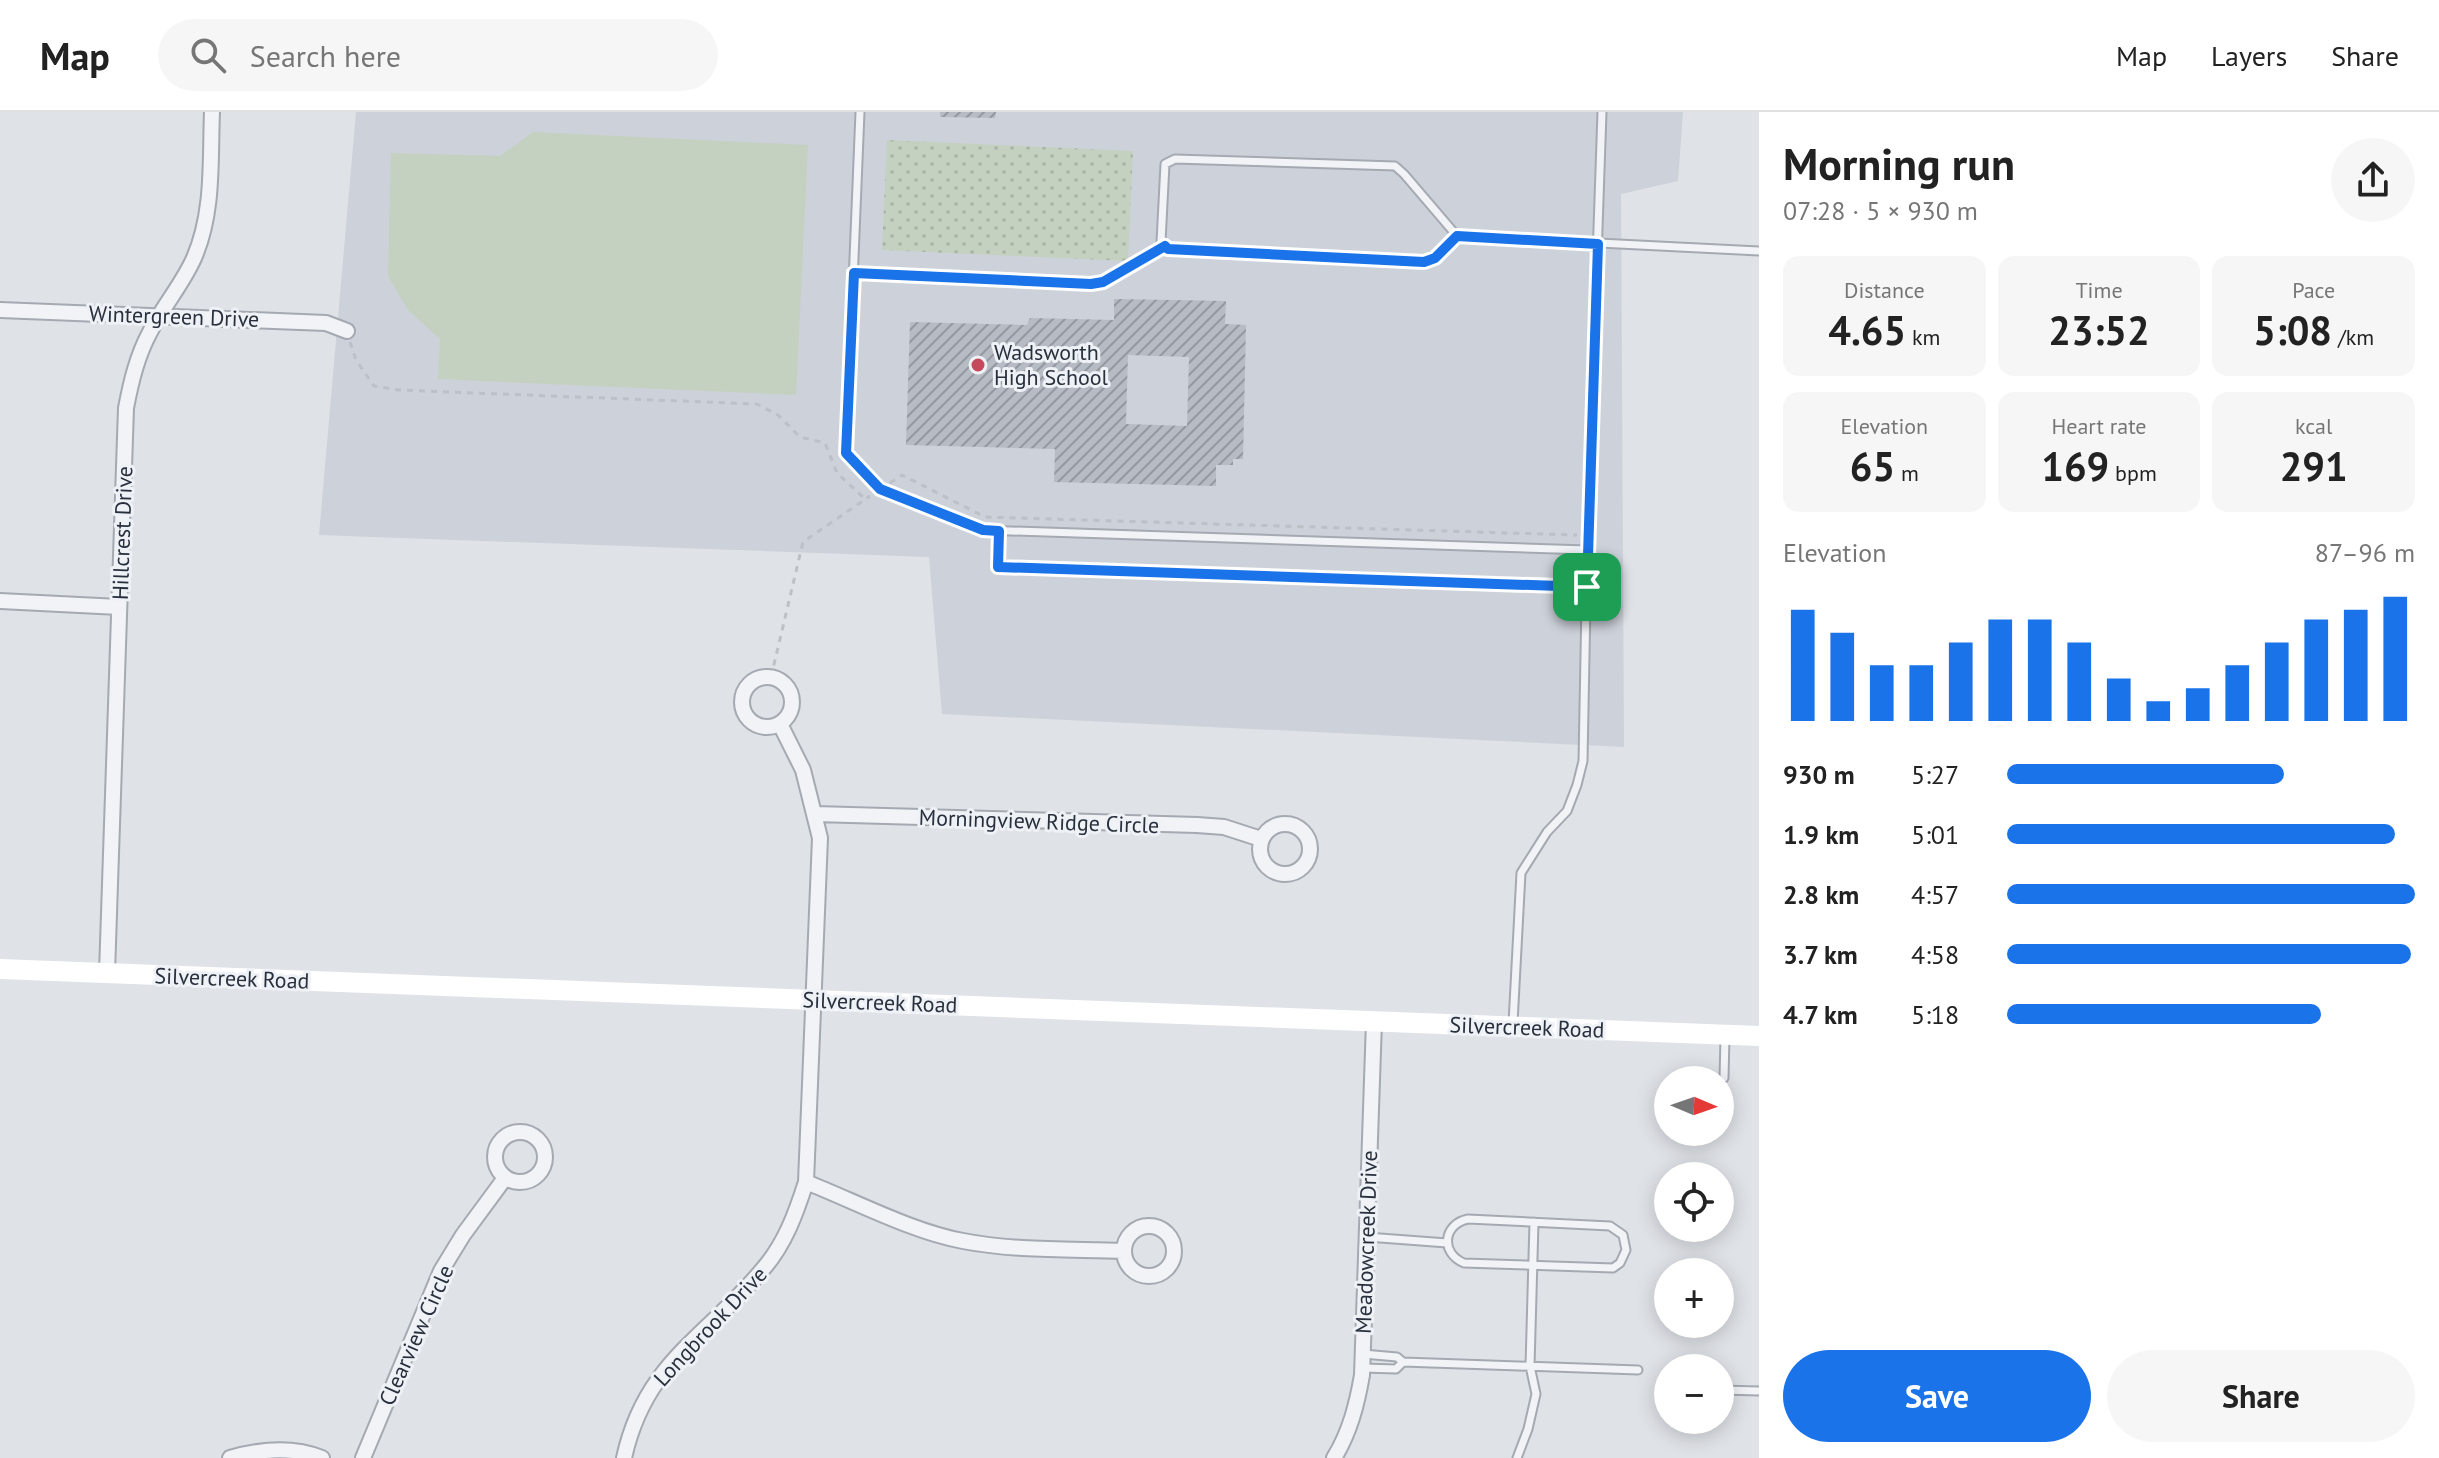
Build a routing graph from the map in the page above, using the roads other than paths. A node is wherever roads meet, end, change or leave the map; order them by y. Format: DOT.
graph roads {
  1 [pos="212,112"];
  2 [pos="860,112"];
  3 [pos="1602,112"];
  4 [pos="1457,236"];
  5 [pos="1598,244"];
  6 [pos="1165,246"];
  7 [pos="1759,251"];
  8 [pos="854,273"];
  9 [pos="0,310"];
  10 [pos="160,315"];
  11 [pos="347,331"];
  12 [pos="999,531"];
  13 [pos="1587,550"];
  14 [pos="1587,587"];
  15 [pos="0,601"];
  16 [pos="119,607"];
  17 [pos="780,724"];
  18 [pos="815,814"];
  19 [pos="1261,839"];
  20 [pos="0,969"];
  21 [pos="107,973"];
  22 [pos="814,999"];
  23 [pos="1374,1021"];
  24 [pos="1513,1026"];
  25 [pos="1725,1034"];
  26 [pos="1759,1036"];
  27 [pos="1724,1066"];
  28 [pos="505,1178"];
  29 [pos="806,1182"];
  30 [pos="1534,1222"];
  31 [pos="1367,1237"];
  32 [pos="1447,1243"];
  33 [pos="1124,1251"];
  34 [pos="1533,1265"];
  35 [pos="1362,1361"];
  36 [pos="1403,1362"];
  37 [pos="1530,1366"];
  38 [pos="1638,1370"];
  39 [pos="1734,1390"];
  40 [pos="1759,1391"];
  41 [pos="230,1458"];
  42 [pos="322,1458"];
  43 [pos="363,1458"];
  44 [pos="624,1458"];
  45 [pos="1334,1458"];
  46 [pos="1517,1458"];
  1 -- 10 [label="street, Hillcrest Drive"];
  2 -- 8 [label="lane"];
  3 -- 5 [label="lane"];
  4 -- 5 [label="lane"];
  4 -- 6 [label="lane"];
  4 -- 6 [label="lane"];
  5 -- 7 [label="lane"];
  5 -- 13 [label="lane"];
  6 -- 8 [label="lane"];
  8 -- 12 [label="lane"];
  9 -- 10 [label="street, Wintergreen Drive"];
  10 -- 11 [label="street, Wintergreen Drive"];
  10 -- 16 [label="street, Hillcrest Drive"];
  12 -- 13 [label="lane"];
  12 -- 14 [label="lane"];
  13 -- 14 [label="lane"];
  14 -- 24 [label="lane"];
  15 -- 16 [label="street"];
  16 -- 21 [label="street, Hillcrest Drive"];
  17 -- 18 [label="street, Longbrook Drive"];
  18 -- 19 [label="street, Morningview Ridge Circle"];
  18 -- 22 [label="street, Longbrook Drive"];
  20 -- 21 [label="street, Silvercreek Road"];
  21 -- 22 [label="street, Silvercreek Road"];
  22 -- 23 [label="street, Silvercreek Road"];
  22 -- 29 [label="street, Longbrook Drive"];
  23 -- 24 [label="street, Silvercreek Road"];
  23 -- 31 [label="street, Meadowcreek Drive"];
  24 -- 25 [label="street, Silvercreek Road"];
  25 -- 26 [label="street, Silvercreek Road"];
  25 -- 27 [label="lane"];
  28 -- 43 [label="street, Clearview Circle"];
  29 -- 33 [label="street"];
  29 -- 44 [label="street, Longbrook Drive"];
  30 -- 32 [label="lane"];
  30 -- 34 [label="lane"];
  30 -- 34 [label="lane"];
  31 -- 32 [label="lane"];
  31 -- 35 [label="street, Meadowcreek Drive"];
  32 -- 34 [label="lane"];
  34 -- 37 [label="lane"];
  35 -- 36 [label="lane"];
  35 -- 36 [label="lane"];
  35 -- 45 [label="street, Meadowcreek Drive"];
  36 -- 37 [label="lane"];
  37 -- 38 [label="lane"];
  37 -- 46 [label="lane"];
  39 -- 40 [label="lane"];
  41 -- 42 [label="street"];
}
